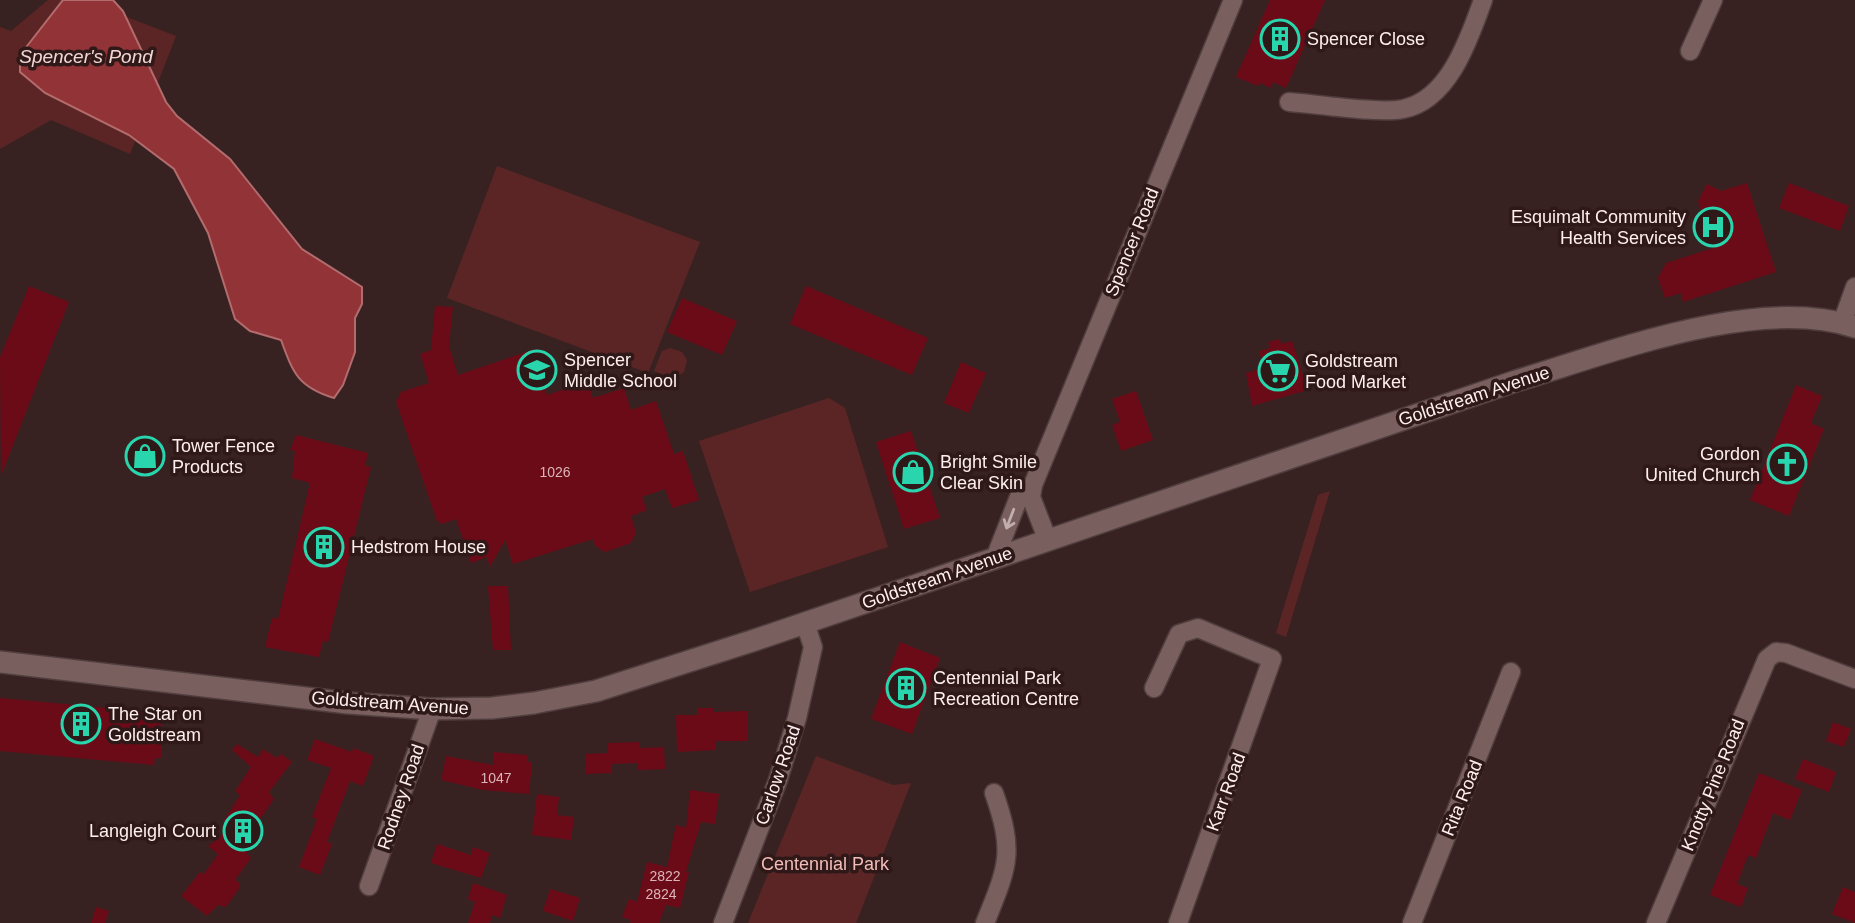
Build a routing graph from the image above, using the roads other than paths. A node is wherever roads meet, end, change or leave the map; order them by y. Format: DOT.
graph roads {
  1 [pos="1233,0"];
  2 [pos="1483,0"];
  3 [pos="1713,0"];
  4 [pos="1690,51"];
  5 [pos="1289,102"];
  6 [pos="1855,288"];
  7 [pos="1849,325"];
  8 [pos="1033,485"];
  9 [pos="1048,541"];
  10 [pos="995,558"];
  11 [pos="806,623"];
  12 [pos="0,662"];
  13 [pos="1511,672"];
  14 [pos="1855,680"];
  15 [pos="1154,688"];
  16 [pos="432,709"];
  17 [pos="994,793"];
  18 [pos="369,886"];
  19 [pos="723,923"];
  20 [pos="985,923"];
  21 [pos="1178,923"];
  22 [pos="1412,923"];
  23 [pos="1656,923"];
  1 -- 8 [label="street, Spencer Road"];
  2 -- 5 [label="street"];
  3 -- 4 [label="street"];
  6 -- 7 [label="street"];
  7 -- 9 [label="main road, Goldstream Avenue"];
  8 -- 9 [label="street"];
  8 -- 10 [label="street, Spencer Road, one-way"];
  9 -- 10 [label="main road, Goldstream Avenue"];
  10 -- 11 [label="main road, Goldstream Avenue"];
  11 -- 16 [label="main road, Goldstream Avenue"];
  11 -- 19 [label="street, Carlow Road"];
  12 -- 16 [label="main road, Goldstream Avenue"];
  13 -- 22 [label="street, Rita Road"];
  14 -- 23 [label="street, Knotty Pine Road"];
  15 -- 21 [label="street, Karr Road"];
  16 -- 18 [label="street, Rodney Road"];
  17 -- 20 [label="street"];
}
